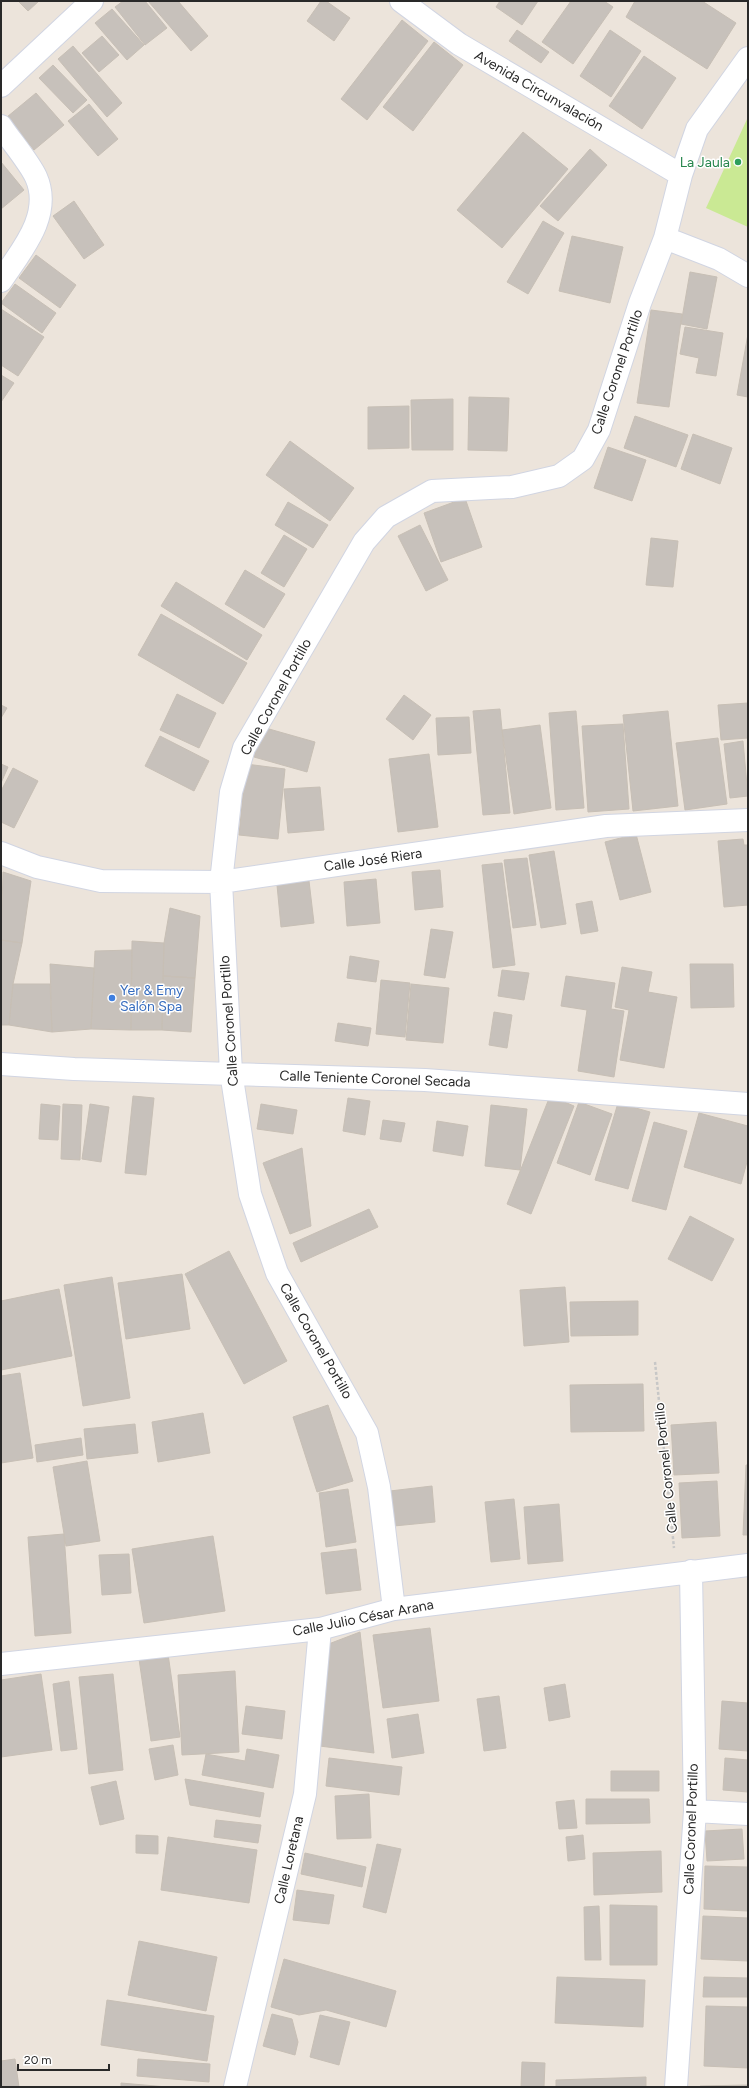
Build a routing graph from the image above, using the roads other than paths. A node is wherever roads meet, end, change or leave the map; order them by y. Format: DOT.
graph roads {
  1 [pos="92,1"];
  2 [pos="401,1"];
  3 [pos="748,58"];
  4 [pos="1,86"];
  5 [pos="1,126"];
  6 [pos="681,175"];
  7 [pos="666,238"];
  8 [pos="748,276"];
  9 [pos="1,281"];
  10 [pos="748,820"];
  11 [pos="1,853"];
  12 [pos="221,882"];
  13 [pos="1,1064"];
  14 [pos="231,1072"];
  15 [pos="748,1104"];
  16 [pos="748,1566"];
  17 [pos="683,1573"];
  18 [pos="394,1609"];
  19 [pos="320,1629"];
  20 [pos="1,1664"];
  21 [pos="695,1811"];
  22 [pos="748,1814"];
  23 [pos="235,2087"];
  24 [pos="676,2087"];
  1 -- 4 [label="street"];
  2 -- 6 [label="street, Avenida Circunvalación"];
  3 -- 6 [label="street, Calle Coronel Portillo"];
  5 -- 9 [label="street"];
  6 -- 7 [label="street, Calle Coronel Portillo"];
  7 -- 8 [label="street"];
  7 -- 12 [label="street, Calle Coronel Portillo"];
  10 -- 12 [label="street, Calle José Riera"];
  11 -- 12 [label="street, Calle José Riera"];
  12 -- 14 [label="street, Calle Coronel Portillo"];
  13 -- 14 [label="street, Calle Teniente Coronel Secada"];
  14 -- 15 [label="street, Calle Teniente Coronel Secada"];
  14 -- 18 [label="street, Calle Coronel Portillo"];
  16 -- 17 [label="street, Calle Julio César Arana"];
  17 -- 18 [label="street, Calle Julio César Arana"];
  17 -- 21 [label="street, Calle Coronel Portillo"];
  18 -- 19 [label="street, Calle Julio César Arana"];
  19 -- 20 [label="street, Calle Julio César Arana"];
  19 -- 23 [label="street, Calle Loretana"];
  21 -- 22 [label="street"];
  21 -- 24 [label="street, Calle Coronel Portillo"];
}
